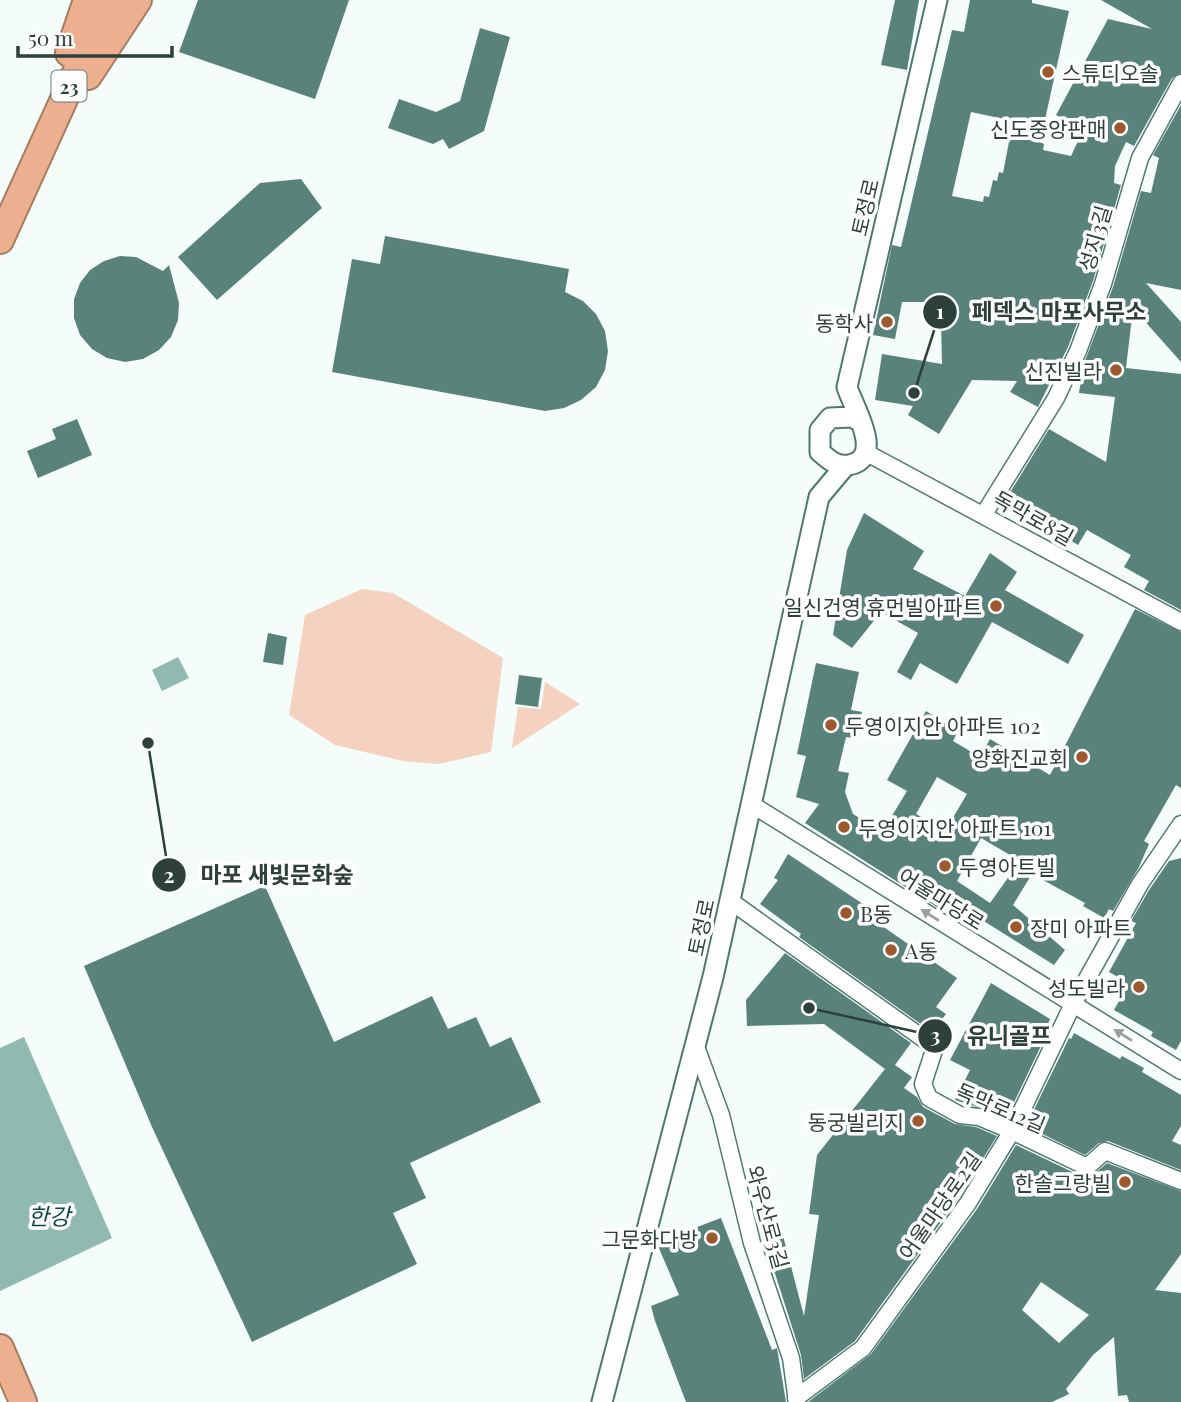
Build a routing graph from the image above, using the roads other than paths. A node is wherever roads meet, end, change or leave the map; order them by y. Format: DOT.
graph roads {
  1 [pos="86,0"];
  2 [pos="109,0"];
  3 [pos="138,0"];
  4 [pos="937,0"];
  5 [pos="1181,83"];
  6 [pos="34,161"];
  7 [pos="0,240"];
  8 [pos="847,387"];
  9 [pos="830,418"];
  10 [pos="861,422"];
  11 [pos="820,452"];
  12 [pos="865,452"];
  13 [pos="845,466"];
  14 [pos="819,497"];
  15 [pos="984,514"];
  16 [pos="1181,622"];
  17 [pos="751,804"];
  18 [pos="1181,824"];
  19 [pos="729,900"];
  20 [pos="1073,1004"];
  21 [pos="695,1044"];
  22 [pos="1181,1072"];
  23 [pos="1012,1131"];
  24 [pos="1181,1181"];
  25 [pos="0,1348"];
  26 [pos="797,1400"];
  27 [pos="23,1402"];
  28 [pos="602,1402"];
  1 -- 6 [label="highway, 23"];
  2 -- 6 [label="highway, 23"];
  3 -- 6 [label="highway"];
  4 -- 8 [label="street, 토정로"];
  5 -- 15 [label="street, 성지3길"];
  6 -- 7 [label="highway, 23"];
  8 -- 9 [label="street, 토정로"];
  8 -- 10 [label="street"];
  9 -- 10 [label="street"];
  9 -- 11 [label="street"];
  10 -- 12 [label="street"];
  11 -- 13 [label="street"];
  11 -- 14 [label="street"];
  12 -- 13 [label="street"];
  12 -- 15 [label="street, 독막로8길"];
  13 -- 14 [label="street, 토정로"];
  14 -- 17 [label="street, 토정로"];
  15 -- 16 [label="street, 독막로8길"];
  17 -- 19 [label="street, 토정로"];
  20 -- 17 [label="street, 어울마당로, one-way"];
  18 -- 20 [label="street, 어울마당로2길"];
  19 -- 21 [label="street, 토정로"];
  19 -- 23 [label="street, 독막로12길"];
  22 -- 20 [label="street, 어울마당로, one-way"];
  20 -- 23 [label="street, 어울마당로2길"];
  21 -- 26 [label="street, 와우산로3길"];
  21 -- 28 [label="street, 토정로"];
  23 -- 24 [label="street, 독막로12길"];
  23 -- 26 [label="street, 어울마당로2길"];
  25 -- 27 [label="highway"];
}
